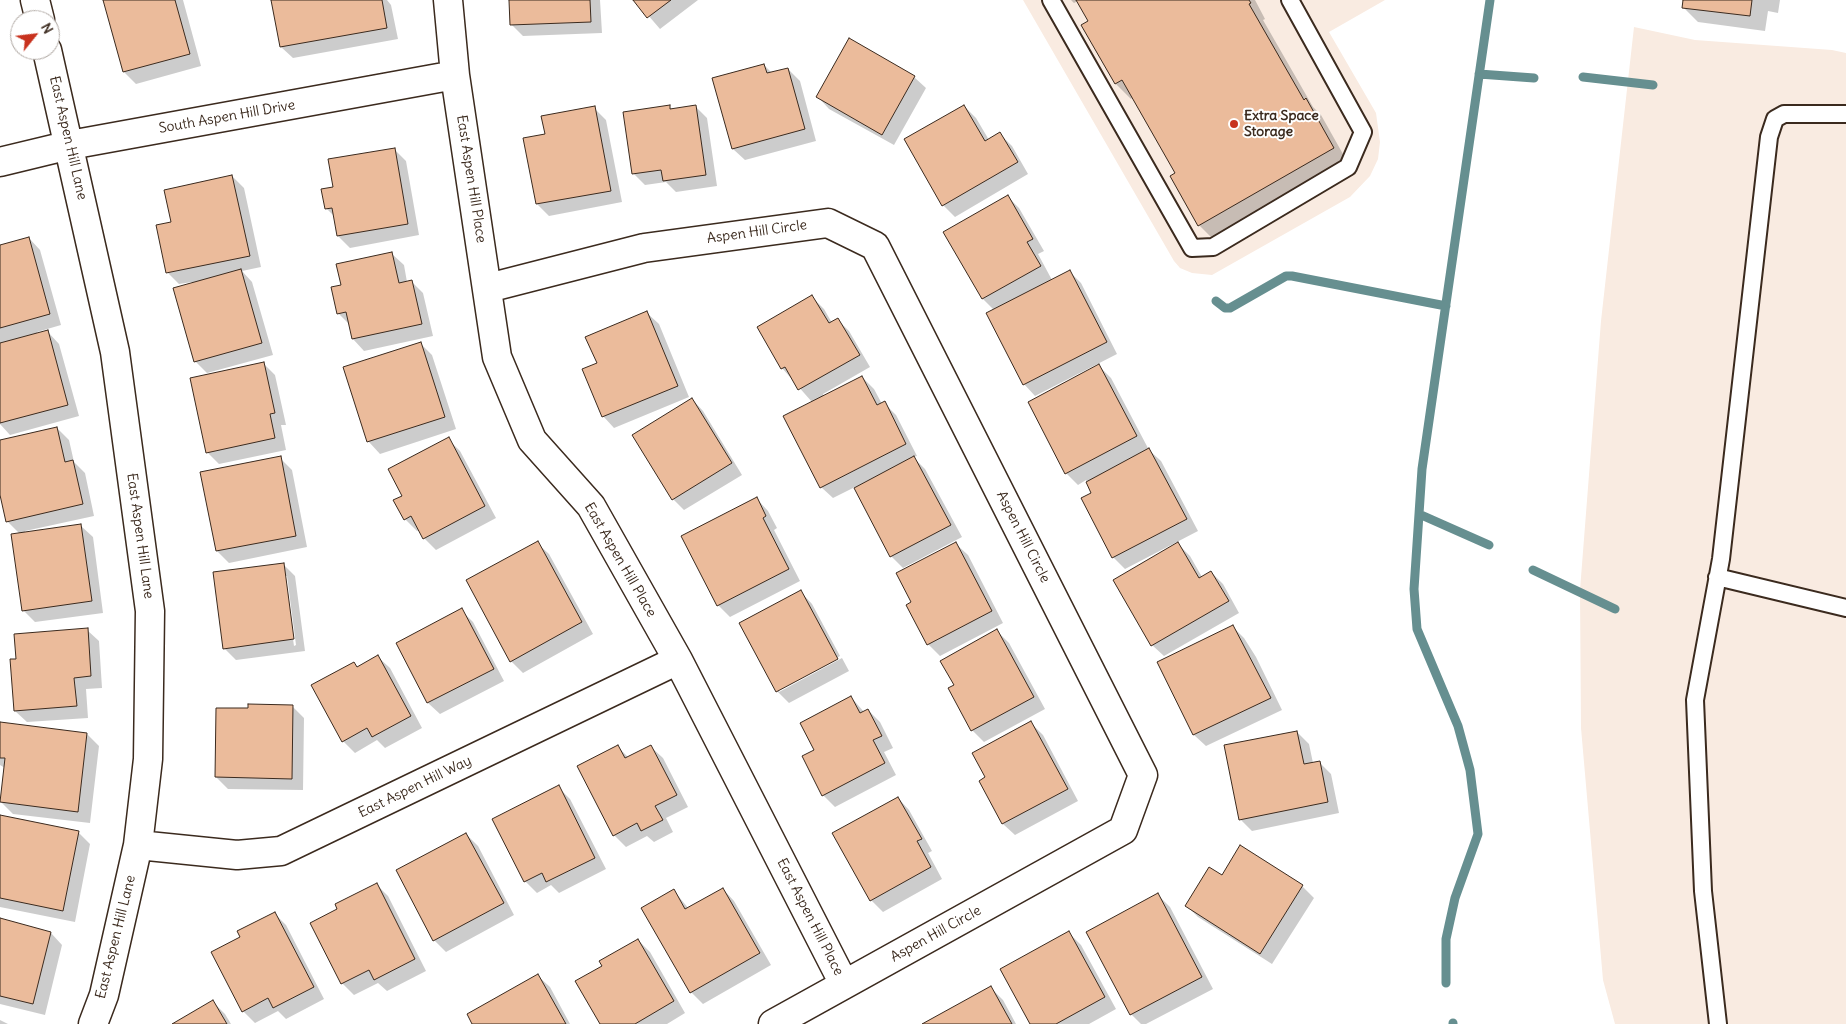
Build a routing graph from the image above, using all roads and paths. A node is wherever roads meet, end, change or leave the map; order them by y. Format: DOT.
graph roads {
  1 [pos="448,0"];
  2 [pos="1051,0"];
  3 [pos="1290,0"];
  4 [pos="49,60"];
  5 [pos="455,75"];
  6 [pos="1846,114"];
  7 [pos="70,145"];
  8 [pos="0,162"];
  9 [pos="488,288"];
  10 [pos="1717,576"];
  11 [pos="1846,608"];
  12 [pos="678,660"];
  13 [pos="138,845"];
  14 [pos="844,984"];
  15 [pos="93,1024"];
  16 [pos="773,1024"];
  17 [pos="1718,1024"];
  1 -- 5 [label="street, East Aspen Hill Place"];
  2 -- 3 [label="lane"];
  4 -- 7 [label="street, East Aspen Hill Lane"];
  5 -- 7 [label="street, South Aspen Hill Drive"];
  5 -- 9 [label="street, East Aspen Hill Place"];
  6 -- 10 [label="lane"];
  7 -- 8 [label="street, South Aspen Hill Drive"];
  7 -- 13 [label="street, East Aspen Hill Lane"];
  9 -- 12 [label="street, East Aspen Hill Place"];
  9 -- 14 [label="street, Aspen Hill Circle"];
  10 -- 11 [label="lane"];
  10 -- 17 [label="lane"];
  12 -- 13 [label="street, East Aspen Hill Way"];
  12 -- 14 [label="street, East Aspen Hill Place"];
  13 -- 15 [label="street, East Aspen Hill Lane"];
  14 -- 16 [label="street, Aspen Hill Circle"];
}
